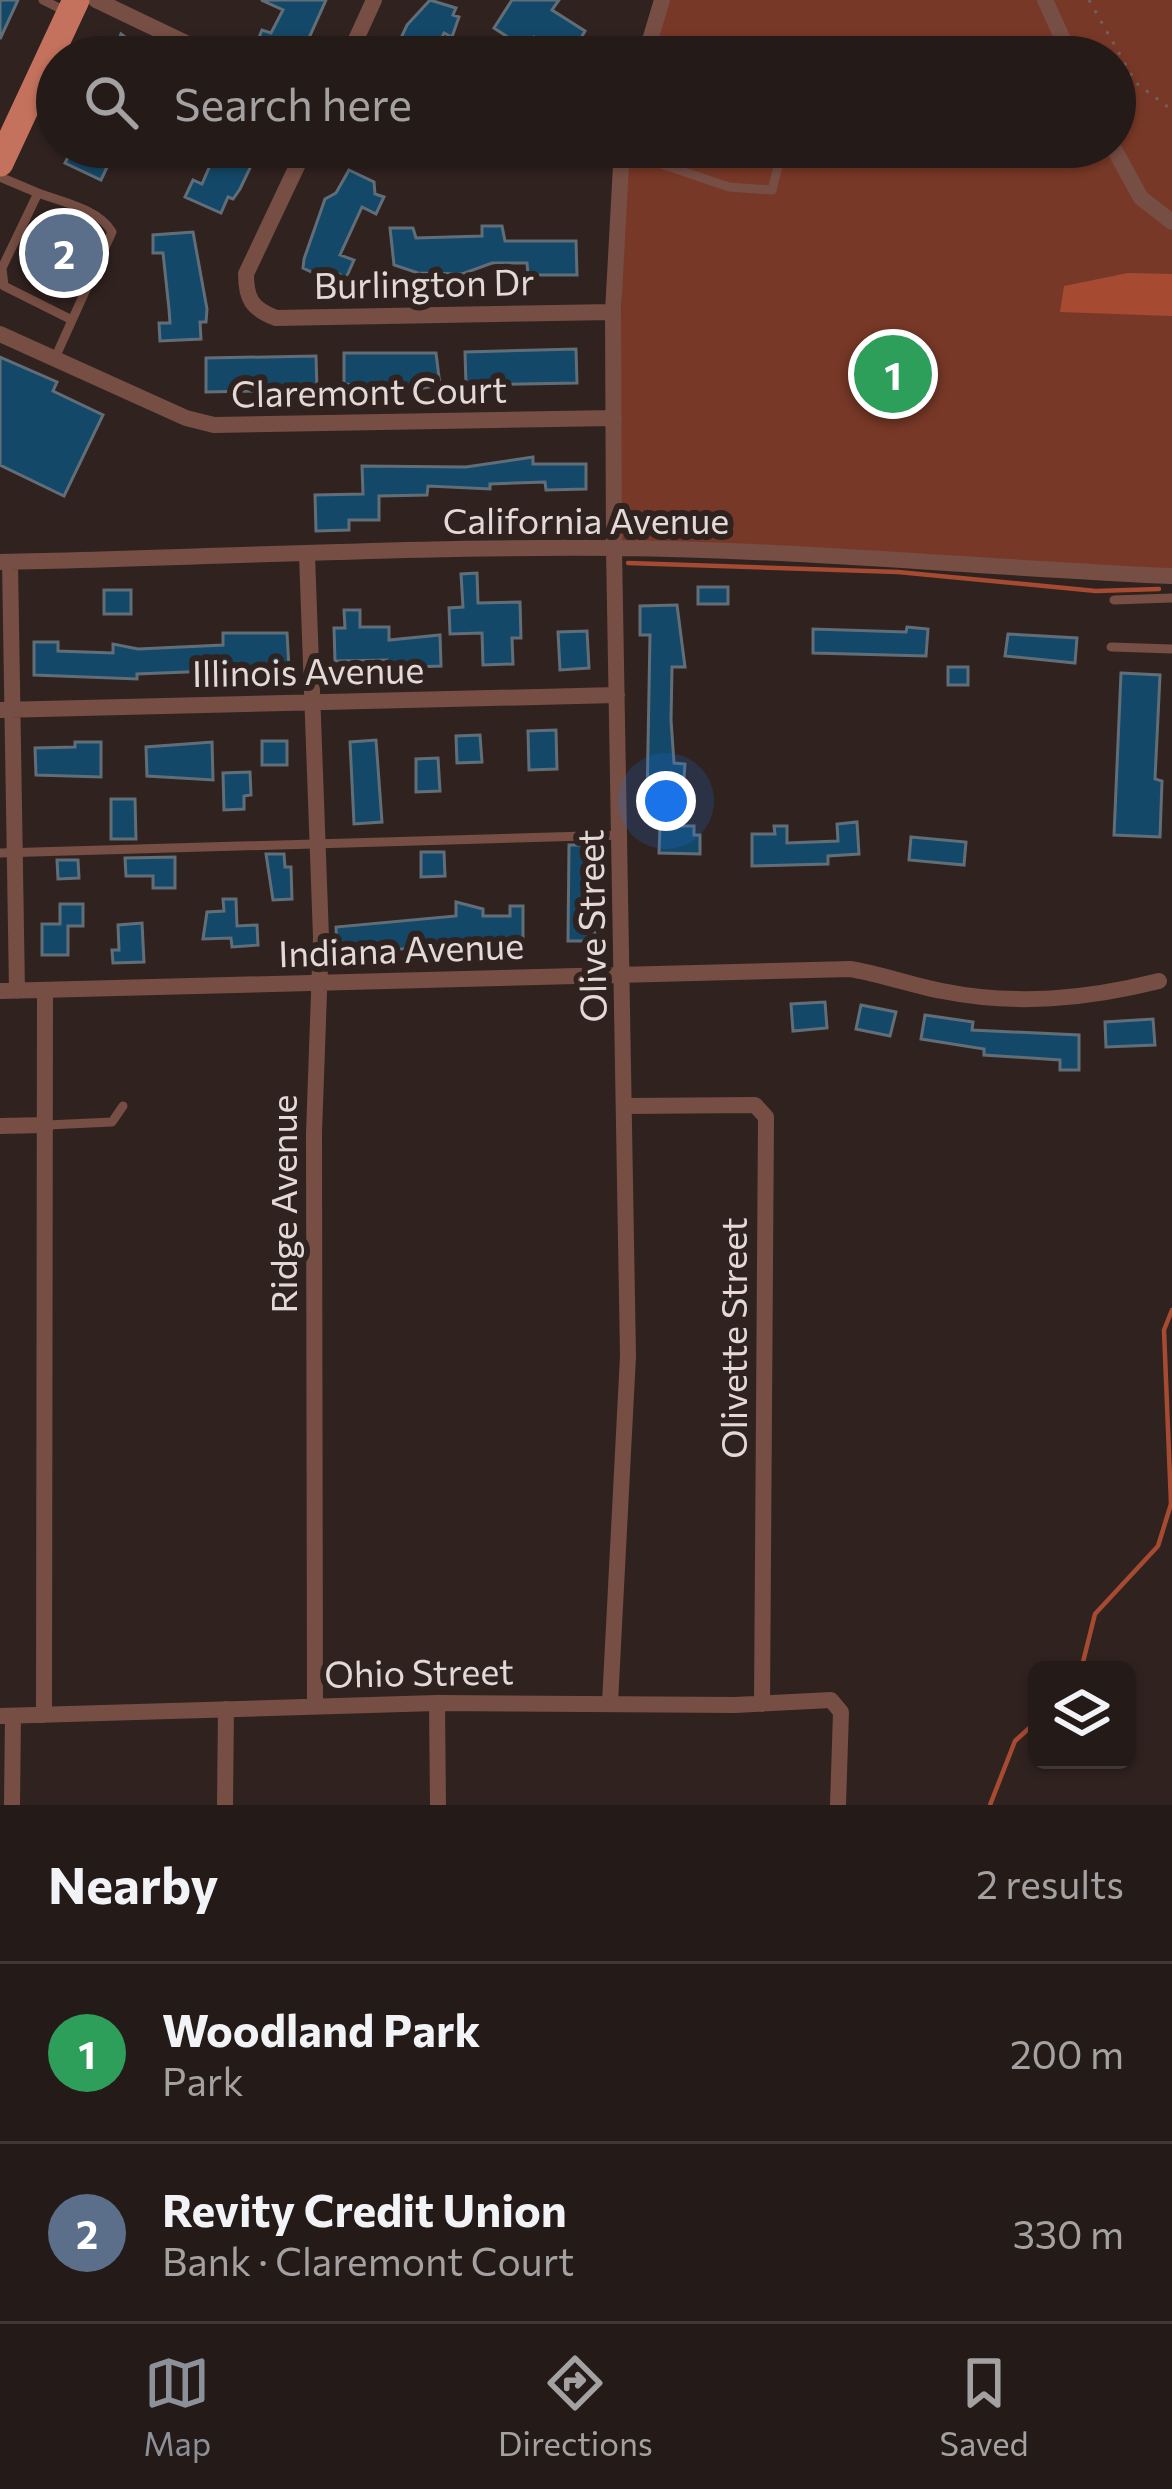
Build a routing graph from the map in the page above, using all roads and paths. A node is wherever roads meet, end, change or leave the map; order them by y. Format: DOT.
graph roads {
  1 [pos="43,0"];
  2 [pos="97,0"];
  3 [pos="374,0"];
  4 [pos="662,0"];
  5 [pos="1045,0"];
  6 [pos="1089,0"];
  7 [pos="73,7"];
  8 [pos="59,36"];
  9 [pos="172,36"];
  10 [pos="358,36"];
  11 [pos="651,36"];
  12 [pos="1061,36"];
  13 [pos="1109,36"];
  14 [pos="1136,83"];
  15 [pos="36,86"];
  16 [pos="1172,110"];
  17 [pos="2,159"];
  18 [pos="296,168"];
  19 [pos="621,168"];
  20 [pos="676,168"];
  21 [pos="778,168"];
  22 [pos="1125,168"];
  23 [pos="38,193"];
  24 [pos="1172,222"];
  25 [pos="613,313"];
  26 [pos="72,320"];
  27 [pos="0,334"];
  28 [pos="55,358"];
  29 [pos="614,418"];
  30 [pos="614,548"];
  31 [pos="308,555"];
  32 [pos="5,562"];
  33 [pos="1172,576"];
  34 [pos="1172,598"];
  35 [pos="1114,599"];
  36 [pos="1112,647"];
  37 [pos="1172,649"];
  38 [pos="617,695"];
  39 [pos="316,704"];
  40 [pos="6,709"];
  41 [pos="621,835"];
  42 [pos="320,844"];
  43 [pos="8,853"];
  44 [pos="625,974"];
  45 [pos="1159,981"];
  46 [pos="319,983"];
  47 [pos="8,991"];
  48 [pos="45,991"];
  49 [pos="123,1106"];
  50 [pos="627,1106"];
  51 [pos="47,1125"];
  52 [pos="0,1126"];
  53 [pos="437,1703"];
  54 [pos="610,1703"];
  55 [pos="762,1704"];
  56 [pos="315,1706"];
  57 [pos="226,1708"];
  58 [pos="44,1715"];
  59 [pos="6,1716"];
  60 [pos="12,1805"];
  61 [pos="225,1805"];
  62 [pos="438,1805"];
  63 [pos="838,1805"];
  1 -- 7 [label="lane"];
  2 -- 9 [label="street"];
  3 -- 10 [label="street"];
  4 -- 11 [label="street"];
  5 -- 12 [label="street"];
  6 -- 13 [label="path"];
  7 -- 8 [label="main road"];
  14 -- 16 [label="path"];
  15 -- 17 [label="main road"];
  17 -- 23 [label="lane"];
  18 -- 25 [label="street, Burlington Dr"];
  19 -- 25 [label="street, Olive Street"];
  20 -- 21 [label="lane"];
  22 -- 24 [label="street"];
  23 -- 26 [label="lane"];
  23 -- 26 [label="lane"];
  25 -- 29 [label="street, Olive Street"];
  26 -- 28 [label="lane"];
  27 -- 28 [label="street, Claremont Court"];
  28 -- 29 [label="street, Claremont Court"];
  29 -- 30 [label="street, Olive Street"];
  30 -- 31 [label="street, California Avenue"];
  30 -- 33 [label="street, California Avenue"];
  30 -- 38 [label="street, Olive Street"];
  31 -- 32 [label="street, California Avenue"];
  31 -- 39 [label="street, Ridge Avenue"];
  32 -- 40 [label="street"];
  34 -- 35 [label="lane"];
  36 -- 37 [label="lane"];
  38 -- 39 [label="street, Illinois Avenue"];
  38 -- 41 [label="street, Olive Street"];
  39 -- 40 [label="street, Illinois Avenue"];
  39 -- 42 [label="street, Ridge Avenue"];
  40 -- 43 [label="street"];
  41 -- 42 [label="lane"];
  41 -- 44 [label="street, Olive Street"];
  42 -- 43 [label="lane"];
  42 -- 46 [label="street, Ridge Avenue"];
  43 -- 47 [label="street"];
  44 -- 45 [label="street, Indiana Avenue"];
  44 -- 46 [label="street, Indiana Avenue"];
  44 -- 50 [label="street, Olive Street"];
  46 -- 48 [label="street, Indiana Avenue"];
  46 -- 56 [label="street, Ridge Avenue"];
  47 -- 48 [label="street, Indiana Avenue"];
  48 -- 51 [label="street"];
  49 -- 51 [label="lane"];
  50 -- 54 [label="street, Olive Street"];
  50 -- 55 [label="street, Olivette Street"];
  51 -- 52 [label="street"];
  51 -- 58 [label="street"];
  53 -- 54 [label="street, Ohio Street"];
  53 -- 56 [label="street, Ohio Street"];
  53 -- 62 [label="street"];
  54 -- 55 [label="street, Ohio Street"];
  55 -- 63 [label="street, Ohio Street"];
  56 -- 57 [label="street, Ohio Street"];
  57 -- 58 [label="street, Ohio Street"];
  57 -- 61 [label="street"];
  58 -- 59 [label="street, Ohio Street"];
  59 -- 60 [label="street"];
}
